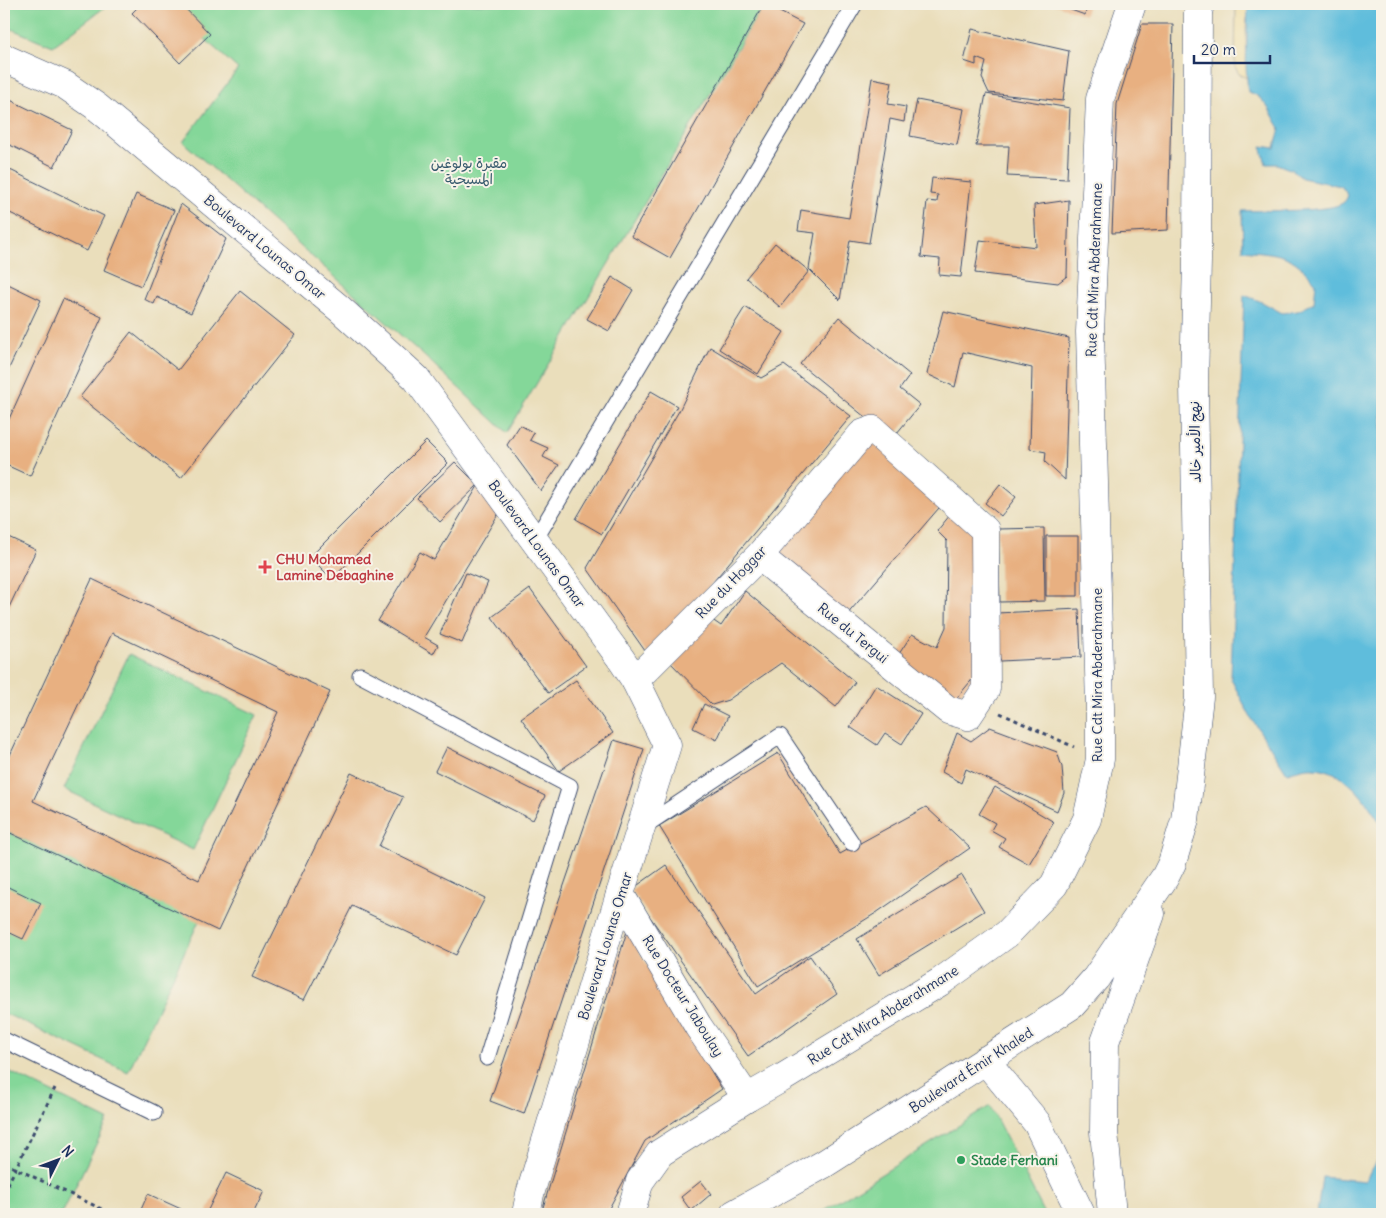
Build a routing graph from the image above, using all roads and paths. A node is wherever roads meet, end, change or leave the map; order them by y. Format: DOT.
graph roads {
  1 [pos="855,4"];
  2 [pos="1132,4"];
  3 [pos="1200,4"];
  4 [pos="4,58"];
  5 [pos="535,540"];
  6 [pos="759,556"];
  7 [pos="360,675"];
  8 [pos="635,680"];
  9 [pos="977,702"];
  10 [pos="1100,759"];
  11 [pos="641,828"];
  12 [pos="852,843"];
  13 [pos="1165,877"];
  14 [pos="620,894"];
  15 [pos="4,1040"];
  16 [pos="487,1058"];
  17 [pos="985,1060"];
  18 [pos="64,1069"];
  19 [pos="747,1098"];
  20 [pos="154,1113"];
  21 [pos="4,1163"];
  22 [pos="16,1168"];
  23 [pos="4,1192"];
  24 [pos="106,1211"];
  25 [pos="526,1214"];
  26 [pos="630,1214"];
  27 [pos="734,1214"];
  28 [pos="1081,1214"];
  29 [pos="1112,1214"];
  1 -- 5 [label="lane"];
  2 -- 10 [label="main road, Rue Cdt Mira Abderahmane"];
  3 -- 13 [label="main road, نهج الأمير خالد"];
  4 -- 5 [label="main road, Boulevard Lounas Omar"];
  5 -- 8 [label="main road, Boulevard Lounas Omar"];
  6 -- 8 [label="main road, Rue du Hoggar"];
  6 -- 9 [label="main road, Rue du Tergui"];
  6 -- 9 [label="main road, Rue du Hoggar"];
  7 -- 16 [label="lane"];
  8 -- 11 [label="main road, Boulevard Lounas Omar"];
  9 -- 10 [label="path"];
  10 -- 19 [label="main road, Rue Cdt Mira Abderahmane"];
  11 -- 12 [label="lane"];
  11 -- 14 [label="main road, Boulevard Lounas Omar"];
  13 -- 17 [label="main road, Boulevard Émir Khaled"];
  13 -- 29 [label="main road"];
  14 -- 19 [label="main road, Rue Docteur Jaboulay"];
  14 -- 25 [label="main road, Boulevard Lounas Omar"];
  15 -- 18 [label="lane"];
  17 -- 27 [label="main road, Boulevard Émir Khaled"];
  17 -- 28 [label="main road"];
  18 -- 20 [label="lane"];
  18 -- 22 [label="path"];
  19 -- 26 [label="main road, Rue Cdt Mira Abderahmane"];
  21 -- 22 [label="path"];
  22 -- 23 [label="path"];
  22 -- 24 [label="path"];
}
